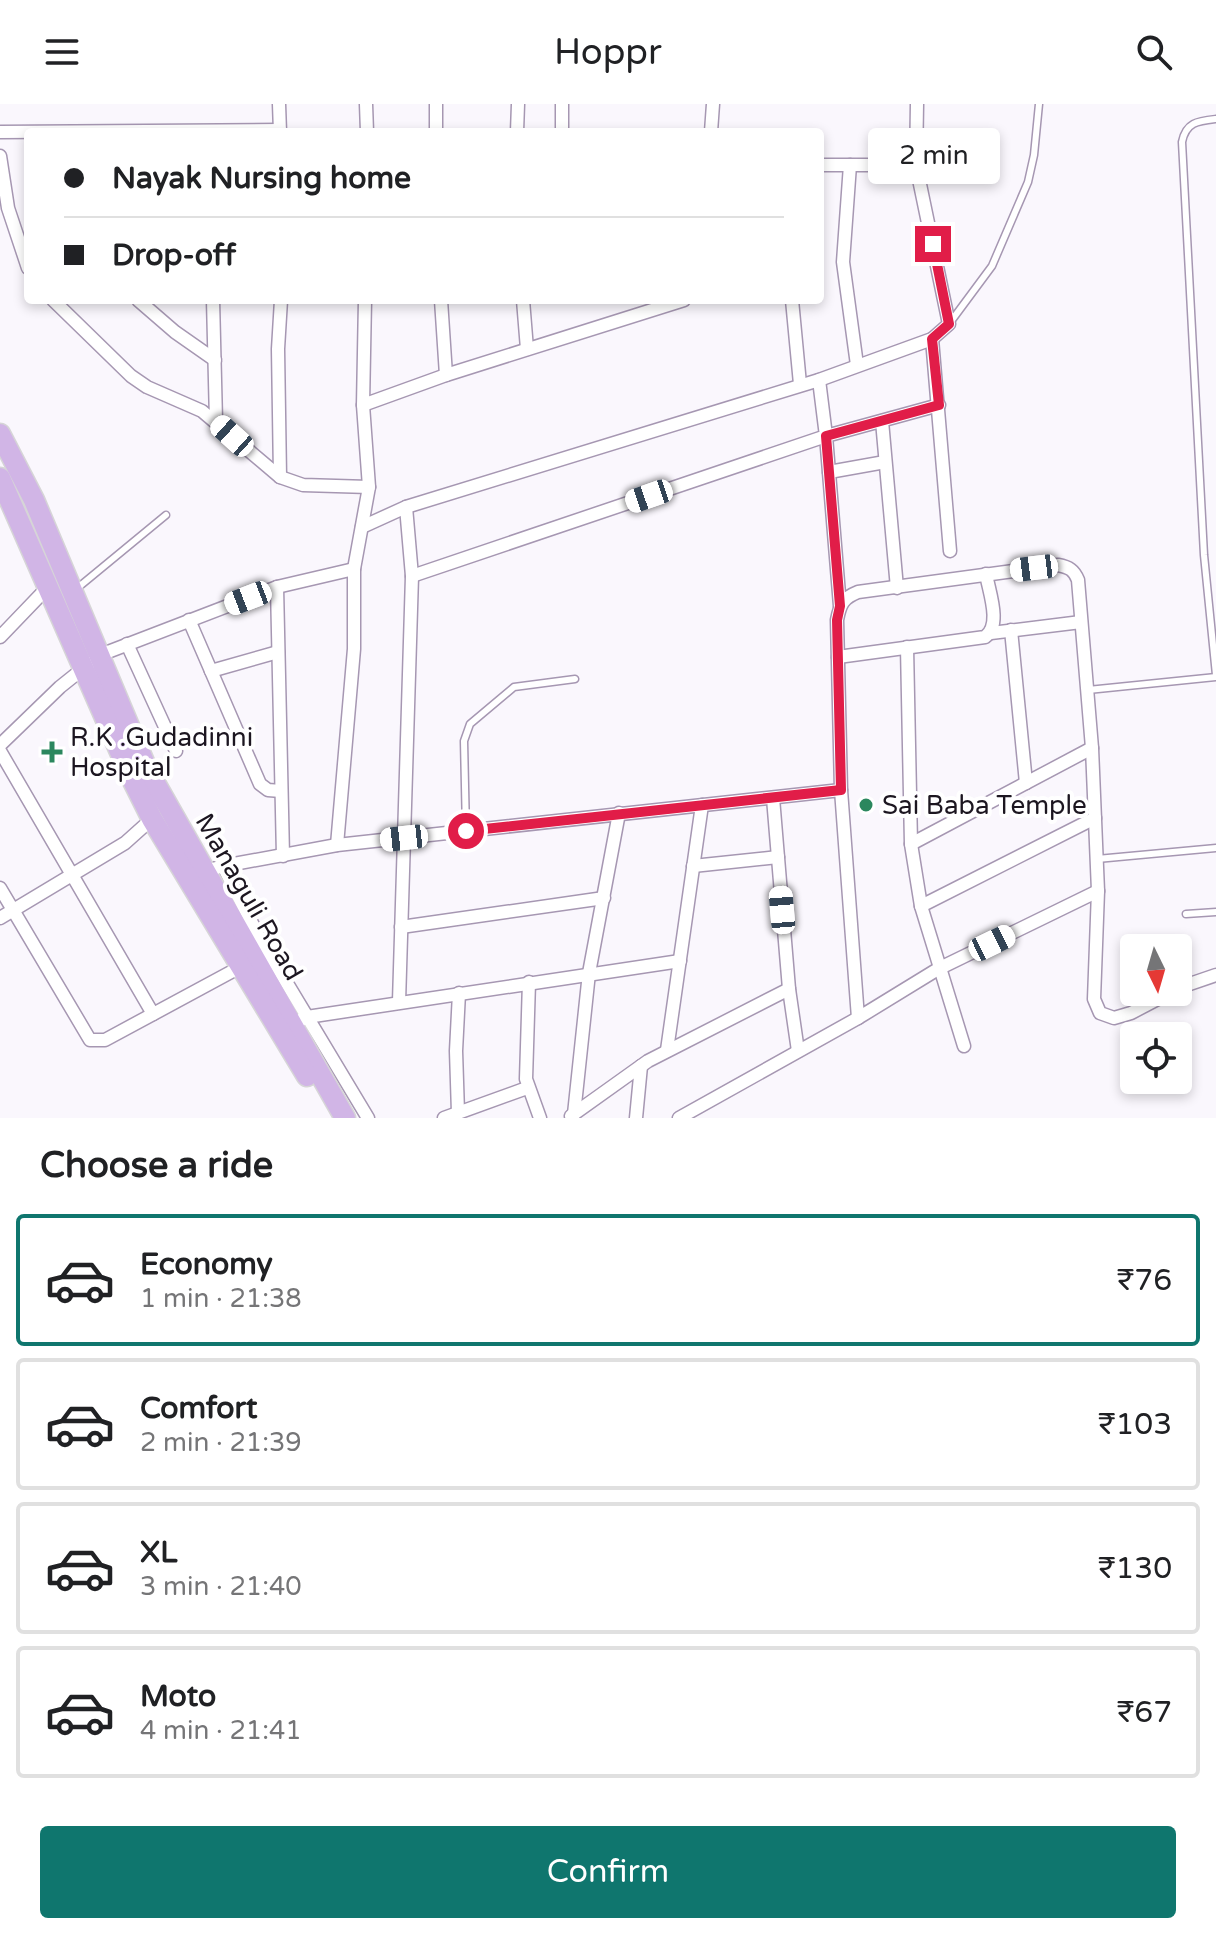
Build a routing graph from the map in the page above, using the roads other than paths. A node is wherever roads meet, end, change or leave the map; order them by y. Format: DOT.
graph roads {
  1 [pos="279,104"];
  2 [pos="366,104"];
  3 [pos="436,104"];
  4 [pos="518,104"];
  5 [pos="562,104"];
  6 [pos="713,104"];
  7 [pos="917,104"];
  8 [pos="1039,104"];
  9 [pos="1216,119"];
  10 [pos="280,128"];
  11 [pos="367,128"];
  12 [pos="436,128"];
  13 [pos="517,128"];
  14 [pos="562,128"];
  15 [pos="711,128"];
  16 [pos="0,132"];
  17 [pos="24,132"];
  18 [pos="0,156"];
  19 [pos="824,165"];
  20 [pos="850,165"];
  21 [pos="916,165"];
  22 [pos="4,208"];
  23 [pos="24,258"];
  24 [pos="57,304"];
  25 [pos="143,304"];
  26 [pos="213,304"];
  27 [pos="281,304"];
  28 [pos="365,304"];
  29 [pos="441,304"];
  30 [pos="523,304"];
  31 [pos="671,304"];
  32 [pos="792,304"];
  33 [pos="949,324"];
  34 [pos="932,339"];
  35 [pos="527,349"];
  36 [pos="215,360"];
  37 [pos="857,365"];
  38 [pos="446,375"];
  39 [pos="819,380"];
  40 [pos="800,384"];
  41 [pos="363,405"];
  42 [pos="939,405"];
  43 [pos="216,421"];
  44 [pos="882,421"];
  45 [pos="0,434"];
  46 [pos="826,436"];
  47 [pos="885,462"];
  48 [pos="829,472"];
  49 [pos="280,477"];
  50 [pos="2,487"];
  51 [pos="369,487"];
  52 [pos="406,507"];
  53 [pos="166,515"];
  54 [pos="362,527"];
  55 [pos="950,551"];
  56 [pos="354,569"];
  57 [pos="986,574"];
  58 [pos="412,576"];
  59 [pos="48,587"];
  60 [pos="277,587"];
  61 [pos="897,588"];
  62 [pos="73,592"];
  63 [pos="840,606"];
  64 [pos="189,620"];
  65 [pos="1081,622"];
  66 [pos="1011,630"];
  67 [pos="991,633"];
  68 [pos="0,637"];
  69 [pos="127,644"];
  70 [pos="907,647"];
  71 [pos="278,652"];
  72 [pos="100,655"];
  73 [pos="838,657"];
  74 [pos="83,668"];
  75 [pos="211,671"];
  76 [pos="1216,676"];
  77 [pos="575,679"];
  78 [pos="1087,690"];
  79 [pos="0,748"];
  80 [pos="1092,748"];
  81 [pos="176,751"];
  82 [pos="1026,783"];
  83 [pos="841,790"];
  84 [pos="281,791"];
  85 [pos="773,798"];
  86 [pos="702,805"];
  87 [pos="159,812"];
  88 [pos="619,813"];
  89 [pos="1095,818"];
  90 [pos="466,831"];
  91 [pos="404,838"];
  92 [pos="911,844"];
  93 [pos="337,845"];
  94 [pos="1216,848"];
  95 [pos="283,856"];
  96 [pos="778,857"];
  97 [pos="1097,859"];
  98 [pos="693,866"];
  99 [pos="206,872"];
  100 [pos="71,875"];
  101 [pos="0,888"];
  102 [pos="1098,891"];
  103 [pos="604,898"];
  104 [pos="921,906"];
  105 [pos="12,910"];
  106 [pos="1216,912"];
  107 [pos="1186,914"];
  108 [pos="0,918"];
  109 [pos="401,927"];
  110 [pos="680,961"];
  111 [pos="248,963"];
  112 [pos="938,969"];
  113 [pos="589,973"];
  114 [pos="1216,975"];
  115 [pos="529,982"];
  116 [pos="1192,983"];
  117 [pos="789,989"];
  118 [pos="459,993"];
  119 [pos="399,1002"];
  120 [pos="1144,1006"];
  121 [pos="153,1014"];
  122 [pos="858,1018"];
  123 [pos="294,1028"];
  124 [pos="964,1046"];
  125 [pos="667,1050"];
  126 [pos="798,1051"];
  127 [pos="641,1066"];
  128 [pos="318,1082"];
  129 [pos="527,1088"];
  130 [pos="453,1116"];
  131 [pos="571,1116"];
  132 [pos="330,1118"];
  133 [pos="345,1118"];
  134 [pos="368,1118"];
  135 [pos="540,1118"];
  136 [pos="636,1118"];
  137 [pos="679,1118"];
  1 -- 10 [label="street"];
  2 -- 11 [label="street"];
  3 -- 12 [label="street"];
  4 -- 13 [label="street"];
  5 -- 14 [label="street"];
  6 -- 15 [label="street"];
  7 -- 21 [label="street"];
  8 -- 33 [label="lane"];
  9 -- 76 [label="lane"];
  16 -- 17 [label="street"];
  18 -- 22 [label="street"];
  19 -- 20 [label="street"];
  20 -- 21 [label="street"];
  20 -- 37 [label="street"];
  21 -- 33 [label="street"];
  22 -- 23 [label="street"];
  24 -- 43 [label="street"];
  25 -- 36 [label="street"];
  26 -- 36 [label="street"];
  27 -- 49 [label="street"];
  28 -- 41 [label="street"];
  29 -- 38 [label="street"];
  30 -- 35 [label="street"];
  31 -- 35 [label="street"];
  32 -- 40 [label="street"];
  33 -- 34 [label="street"];
  34 -- 37 [label="street"];
  34 -- 42 [label="street"];
  35 -- 38 [label="street"];
  36 -- 43 [label="street"];
  37 -- 39 [label="street"];
  38 -- 41 [label="street"];
  39 -- 40 [label="street"];
  39 -- 46 [label="street"];
  40 -- 52 [label="street"];
  41 -- 51 [label="street"];
  42 -- 44 [label="street"];
  42 -- 55 [label="street"];
  43 -- 49 [label="street"];
  44 -- 46 [label="street"];
  44 -- 47 [label="street"];
  45 -- 62 [label="main road, Managuli Road"];
  46 -- 48 [label="street"];
  46 -- 58 [label="street"];
  47 -- 48 [label="street"];
  47 -- 61 [label="street"];
  48 -- 63 [label="street"];
  49 -- 51 [label="street"];
  50 -- 59 [label="main road, Managuli Road"];
  51 -- 54 [label="street"];
  52 -- 54 [label="street"];
  52 -- 58 [label="street"];
  53 -- 62 [label="lane"];
  54 -- 56 [label="street"];
  56 -- 60 [label="street"];
  56 -- 93 [label="street"];
  57 -- 61 [label="street"];
  57 -- 65 [label="street"];
  57 -- 67 [label="street"];
  58 -- 91 [label="street"];
  59 -- 68 [label="street"];
  59 -- 74 [label="main road, Managuli Road"];
  60 -- 64 [label="street"];
  60 -- 71 [label="street"];
  61 -- 63 [label="street"];
  62 -- 72 [label="main road, Managuli Road"];
  63 -- 73 [label="street"];
  64 -- 69 [label="street"];
  64 -- 75 [label="street"];
  65 -- 66 [label="street"];
  65 -- 78 [label="street"];
  66 -- 67 [label="street"];
  66 -- 82 [label="street"];
  67 -- 70 [label="street"];
  69 -- 72 [label="street"];
  69 -- 81 [label="street"];
  70 -- 73 [label="street"];
  70 -- 92 [label="street"];
  71 -- 75 [label="street"];
  71 -- 84 [label="street"];
  72 -- 74 [label="street"];
  72 -- 87 [label="main road, Managuli Road"];
  73 -- 83 [label="street"];
  74 -- 79 [label="street"];
  74 -- 87 [label="main road, Managuli Road"];
  75 -- 84 [label="street"];
  76 -- 78 [label="lane"];
  77 -- 90 [label="lane"];
  78 -- 80 [label="street"];
  79 -- 100 [label="street"];
  80 -- 82 [label="street"];
  80 -- 89 [label="street"];
  82 -- 92 [label="street"];
  83 -- 85 [label="street"];
  83 -- 122 [label="street"];
  84 -- 95 [label="street"];
  85 -- 86 [label="street"];
  85 -- 96 [label="street"];
  86 -- 88 [label="street"];
  86 -- 98 [label="street"];
  87 -- 99 [label="main road, Managuli Road"];
  87 -- 100 [label="street"];
  88 -- 90 [label="street"];
  88 -- 103 [label="street"];
  89 -- 97 [label="street"];
  89 -- 104 [label="street"];
  90 -- 91 [label="street"];
  91 -- 93 [label="street"];
  91 -- 109 [label="street"];
  92 -- 104 [label="street"];
  93 -- 95 [label="street"];
  94 -- 97 [label="lane"];
  95 -- 99 [label="street"];
  96 -- 98 [label="street"];
  96 -- 117 [label="street"];
  97 -- 102 [label="street"];
  98 -- 110 [label="street"];
  99 -- 111 [label="main road, Managuli Road"];
  99 -- 123 [label="street"];
  100 -- 105 [label="street"];
  100 -- 121 [label="street"];
  101 -- 105 [label="street"];
  102 -- 112 [label="street"];
  102 -- 120 [label="street"];
  103 -- 109 [label="street"];
  103 -- 113 [label="street"];
  104 -- 112 [label="street"];
  105 -- 108 [label="street"];
  105 -- 121 [label="street"];
  106 -- 107 [label="lane"];
  109 -- 119 [label="street"];
  110 -- 113 [label="street"];
  110 -- 125 [label="street"];
  111 -- 121 [label="street"];
  111 -- 123 [label="main road, Managuli Road"];
  112 -- 122 [label="street"];
  112 -- 124 [label="street"];
  113 -- 115 [label="street"];
  113 -- 131 [label="street"];
  114 -- 116 [label="street"];
  115 -- 118 [label="street"];
  115 -- 129 [label="street"];
  117 -- 125 [label="street"];
  117 -- 126 [label="street"];
  118 -- 119 [label="street"];
  118 -- 130 [label="street"];
  119 -- 123 [label="street"];
  122 -- 126 [label="street"];
  123 -- 128 [label="main road, Managuli Road"];
  123 -- 134 [label="street"];
  125 -- 127 [label="street"];
  126 -- 137 [label="street"];
  127 -- 131 [label="street"];
  127 -- 136 [label="street"];
  128 -- 132 [label="main road, Managuli Road"];
  128 -- 133 [label="main road, Managuli Road"];
  129 -- 130 [label="street"];
  129 -- 135 [label="street"];
}
